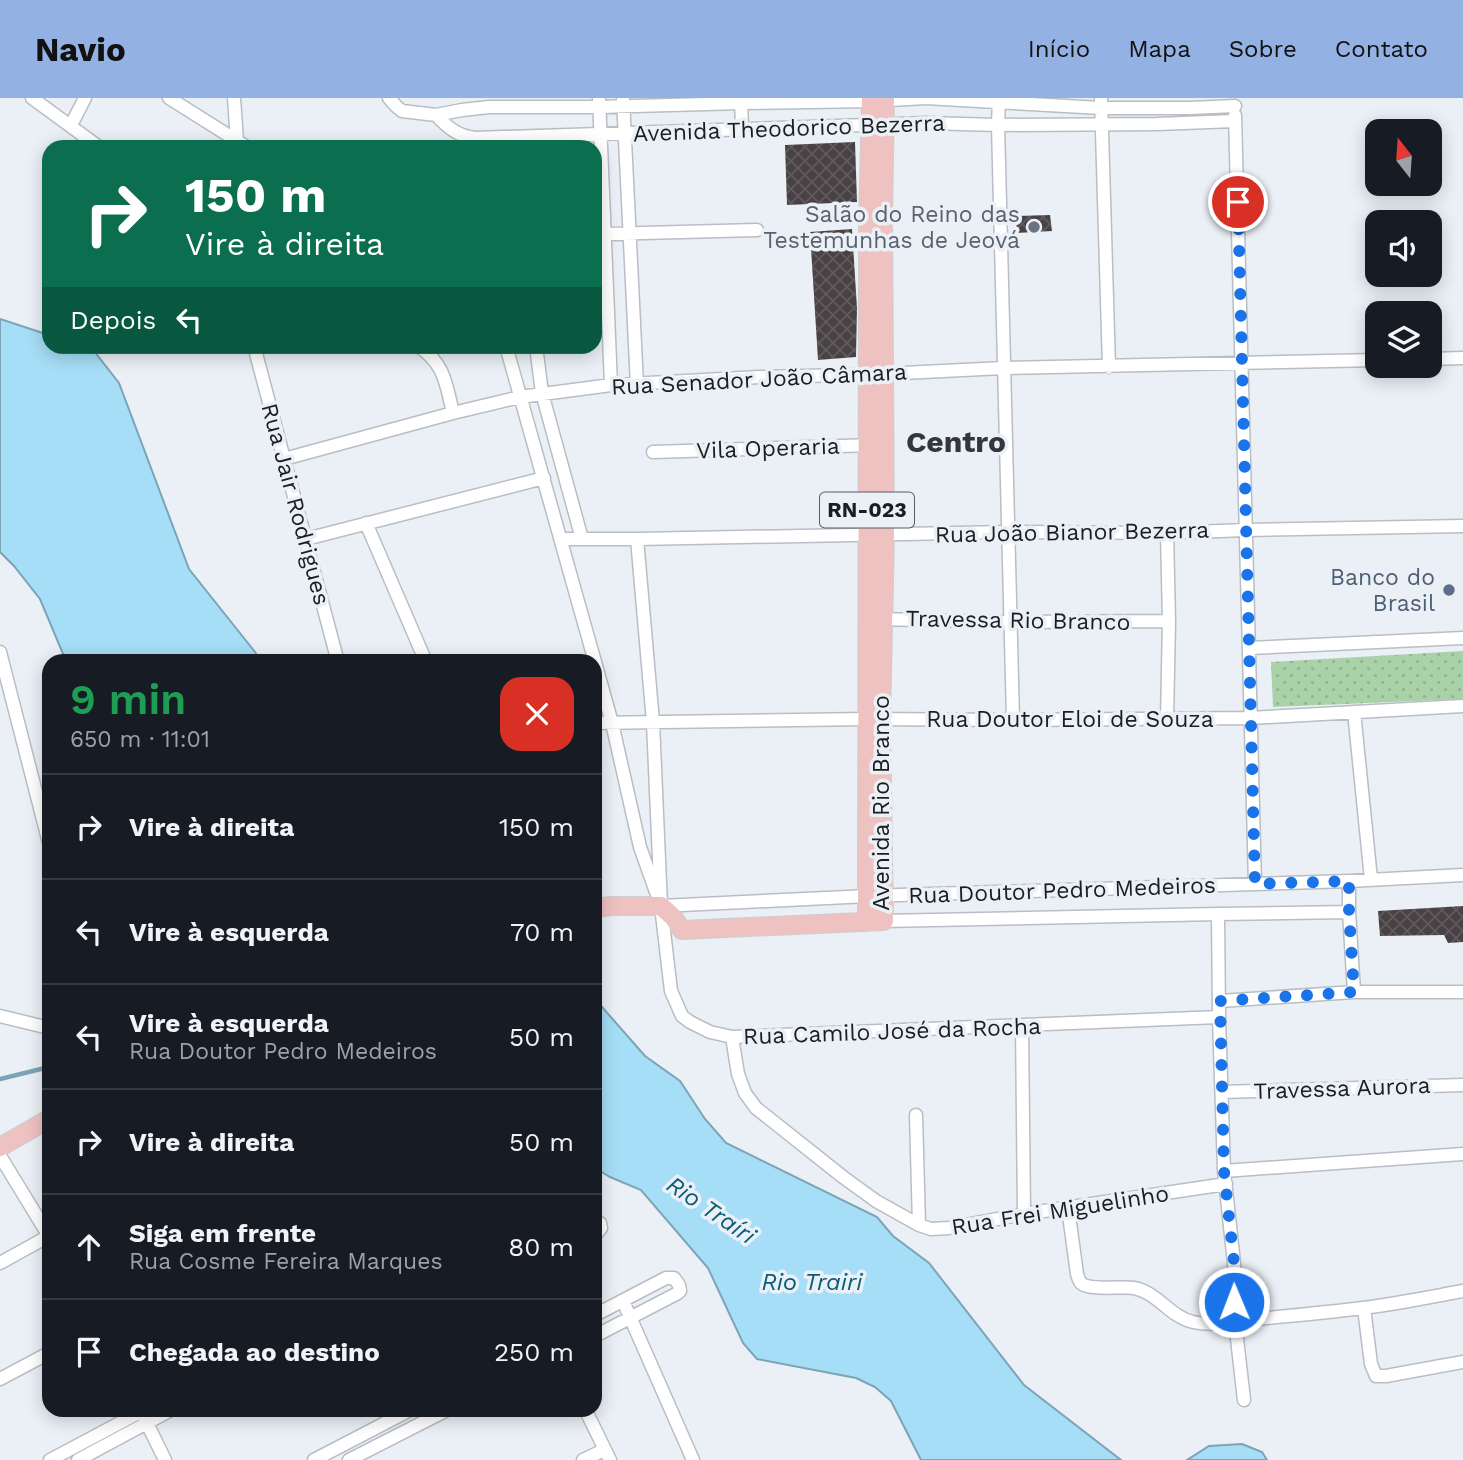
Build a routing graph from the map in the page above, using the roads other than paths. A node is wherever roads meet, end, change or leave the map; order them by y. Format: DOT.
graph roads {
  1 [pos="32,98"];
  2 [pos="85,98"];
  3 [pos="169,98"];
  4 [pos="234,98"];
  5 [pos="389,98"];
  6 [pos="878,99"];
  7 [pos="741,100"];
  8 [pos="999,100"];
  9 [pos="599,102"];
  10 [pos="623,102"];
  11 [pos="1235,102"];
  12 [pos="1101,103"];
  13 [pos="436,116"];
  14 [pos="1236,121"];
  15 [pos="1101,124"];
  16 [pos="71,125"];
  17 [pos="879,125"];
  18 [pos="998,125"];
  19 [pos="742,129"];
  20 [pos="600,133"];
  21 [pos="625,133"];
  22 [pos="90,140"];
  23 [pos="236,140"];
  24 [pos="241,140"];
  25 [pos="514,140"];
  26 [pos="542,140"];
  27 [pos="600,140"];
  28 [pos="602,173"];
  29 [pos="757,230"];
  30 [pos="631,233"];
  31 [pos="605,234"];
  32 [pos="256,354"];
  33 [pos="430,354"];
  34 [pos="508,354"];
  35 [pos="537,354"];
  36 [pos="1463,358"];
  37 [pos="1442,359"];
  38 [pos="1365,360"];
  39 [pos="1243,363"];
  40 [pos="1110,367"];
  41 [pos="1003,368"];
  42 [pos="876,374"];
  43 [pos="611,385"];
  44 [pos="637,385"];
  45 [pos="542,393"];
  46 [pos="520,397"];
  47 [pos="453,413"];
  48 [pos="875,445"];
  49 [pos="653,452"];
  50 [pos="284,459"];
  51 [pos="544,478"];
  52 [pos="366,523"];
  53 [pos="1463,526"];
  54 [pos="1247,530"];
  55 [pos="1008,532"];
  56 [pos="1167,533"];
  57 [pos="876,534"];
  58 [pos="306,539"];
  59 [pos="561,539"];
  60 [pos="582,539"];
  61 [pos="637,539"];
  62 [pos="875,619"];
  63 [pos="1169,621"];
  64 [pos="1010,622"];
  65 [pos="1463,638"];
  66 [pos="1249,648"];
  67 [pos="1,654"];
  68 [pos="336,654"];
  69 [pos="423,654"];
  70 [pos="593,654"];
  71 [pos="602,687"];
  72 [pos="1463,706"];
  73 [pos="1354,712"];
  74 [pos="1251,718"];
  75 [pos="874,719"];
  76 [pos="1167,719"];
  77 [pos="1013,720"];
  78 [pos="653,722"];
  79 [pos="602,723"];
  80 [pos="612,723"];
  81 [pos="42,815"];
  82 [pos="1463,876"];
  83 [pos="1371,879"];
  84 [pos="1349,881"];
  85 [pos="1255,884"];
  86 [pos="876,895"];
  87 [pos="661,906"];
  88 [pos="602,907"];
  89 [pos="1349,912"];
  90 [pos="1218,914"];
  91 [pos="875,922"];
  92 [pos="1354,992"];
  93 [pos="1463,993"];
  94 [pos="1220,1001"];
  95 [pos="0,1016"];
  96 [pos="1219,1017"];
  97 [pos="42,1026"];
  98 [pos="1022,1026"];
  99 [pos="732,1037"];
  100 [pos="1463,1085"];
  101 [pos="1222,1092"];
  102 [pos="916,1115"];
  103 [pos="42,1123"];
  104 [pos="0,1147"];
  105 [pos="1463,1154"];
  106 [pos="0,1156"];
  107 [pos="1225,1178"];
  108 [pos="1068,1208"];
  109 [pos="1024,1214"];
  110 [pos="42,1225"];
  111 [pos="919,1225"];
  112 [pos="42,1240"];
  113 [pos="0,1263"];
  114 [pos="1463,1292"];
  115 [pos="623,1301"];
  116 [pos="1364,1308"];
  117 [pos="602,1312"];
  118 [pos="631,1317"];
  119 [pos="1235,1321"];
  120 [pos="602,1332"];
  121 [pos="42,1357"];
  122 [pos="1463,1362"];
  123 [pos="0,1379"];
  124 [pos="1244,1400"];
  125 [pos="137,1417"];
  126 [pos="139,1417"];
  127 [pos="144,1417"];
  128 [pos="397,1417"];
  129 [pos="433,1417"];
  130 [pos="588,1417"];
  131 [pos="607,1455"];
  132 [pos="50,1460"];
  133 [pos="78,1460"];
  134 [pos="165,1460"];
  135 [pos="314,1460"];
  136 [pos="349,1460"];
  137 [pos="583,1460"];
  138 [pos="693,1460"];
  1 -- 16 [label="street"];
  2 -- 16 [label="street"];
  3 -- 23 [label="street"];
  4 -- 24 [label="street"];
  5 -- 13 [label="street"];
  6 -- 7 [label="street, Avenida Theodorico Bezerra"];
  6 -- 8 [label="street, Avenida Theodorico Bezerra"];
  6 -- 17 [label="main road, Avenida Rio Branco / RN-023"];
  7 -- 10 [label="street, Avenida Theodorico Bezerra"];
  7 -- 19 [label="street"];
  8 -- 12 [label="street, Avenida Theodorico Bezerra"];
  8 -- 18 [label="street"];
  9 -- 10 [label="street, Avenida Theodorico Bezerra"];
  9 -- 13 [label="street, Avenida Theodorico Bezerra"];
  9 -- 20 [label="street"];
  10 -- 21 [label="street"];
  11 -- 12 [label="street, Avenida Theodorico Bezerra"];
  11 -- 14 [label="street"];
  12 -- 15 [label="street"];
  13 -- 25 [label="street, Avenida Theodorico Bezerra"];
  14 -- 15 [label="street, Avenida Theodorico Bezerra"];
  14 -- 39 [label="street"];
  15 -- 18 [label="street, Avenida Theodorico Bezerra"];
  15 -- 40 [label="street"];
  16 -- 22 [label="street"];
  17 -- 18 [label="street, Avenida Theodorico Bezerra"];
  17 -- 19 [label="street, Avenida Theodorico Bezerra"];
  17 -- 42 [label="main road, Avenida Rio Branco / RN-023"];
  18 -- 41 [label="street"];
  19 -- 21 [label="street, Avenida Theodorico Bezerra"];
  20 -- 21 [label="street, Avenida Theodorico Bezerra"];
  20 -- 26 [label="street, Avenida Theodorico Bezerra"];
  20 -- 27 [label="street"];
  21 -- 30 [label="street"];
  28 -- 31 [label="street"];
  29 -- 30 [label="street"];
  30 -- 31 [label="street"];
  30 -- 44 [label="street"];
  31 -- 43 [label="street"];
  32 -- 50 [label="street, Rua Jair Rodrigues"];
  33 -- 47 [label="street"];
  34 -- 46 [label="street"];
  35 -- 45 [label="street"];
  36 -- 37 [label="street"];
  38 -- 39 [label="street, Rua Senador João Câmara"];
  39 -- 40 [label="street, Rua Senador João Câmara"];
  39 -- 54 [label="street"];
  40 -- 41 [label="street, Rua Senador João Câmara"];
  41 -- 42 [label="street, Rua Senador João Câmara"];
  41 -- 55 [label="street"];
  42 -- 44 [label="street, Rua Senador João Câmara"];
  42 -- 48 [label="main road, Avenida Rio Branco / RN-023"];
  43 -- 44 [label="street, Rua Senador João Câmara"];
  43 -- 45 [label="street, Rua Senador João Câmara"];
  45 -- 46 [label="street, Rua Senador João Câmara"];
  45 -- 60 [label="street"];
  46 -- 47 [label="street, Rua Senador João Câmara"];
  46 -- 51 [label="street"];
  47 -- 50 [label="street, Rua Senador João Câmara"];
  48 -- 49 [label="street, Vila Operaria"];
  48 -- 57 [label="main road, Avenida Rio Branco / RN-023"];
  50 -- 58 [label="street, Rua Jair Rodrigues"];
  51 -- 52 [label="street"];
  51 -- 59 [label="street"];
  52 -- 58 [label="street"];
  52 -- 69 [label="street"];
  53 -- 54 [label="street, Rua João Bianor Bezerra"];
  54 -- 56 [label="street, Rua João Bianor Bezerra"];
  54 -- 66 [label="street"];
  55 -- 56 [label="street, Rua João Bianor Bezerra"];
  55 -- 57 [label="street, Rua João Bianor Bezerra"];
  55 -- 64 [label="street"];
  56 -- 63 [label="street"];
  57 -- 61 [label="street, Rua João Bianor Bezerra"];
  57 -- 62 [label="main road, Avenida Rio Branco / RN-023"];
  58 -- 68 [label="street, Rua Jair Rodrigues"];
  59 -- 60 [label="street, Rua João Bianor Bezerra"];
  59 -- 70 [label="street"];
  60 -- 61 [label="street, Rua João Bianor Bezerra"];
  61 -- 78 [label="street"];
  62 -- 64 [label="street, Travessa Rio Branco"];
  62 -- 75 [label="main road, Avenida Rio Branco / RN-023"];
  63 -- 64 [label="street, Travessa Rio Branco"];
  63 -- 76 [label="street"];
  64 -- 77 [label="street"];
  65 -- 66 [label="street"];
  66 -- 74 [label="street"];
  67 -- 81 [label="street"];
  71 -- 80 [label="street"];
  72 -- 73 [label="street, Rua Doutor Eloi de Souza"];
  73 -- 74 [label="street, Rua Doutor Eloi de Souza"];
  73 -- 83 [label="street"];
  74 -- 76 [label="street, Rua Doutor Eloi de Souza"];
  74 -- 85 [label="street"];
  75 -- 77 [label="street, Rua Doutor Eloi de Souza"];
  75 -- 78 [label="street, Rua Doutor Eloi de Souza"];
  75 -- 86 [label="main road, Avenida Rio Branco / RN-023"];
  76 -- 77 [label="street, Rua Doutor Eloi de Souza"];
  78 -- 80 [label="street, Rua Doutor Eloi de Souza"];
  78 -- 87 [label="street"];
  79 -- 80 [label="street, Rua Doutor Eloi de Souza"];
  80 -- 87 [label="street"];
  82 -- 83 [label="street, Rua Doutor Pedro Medeiros"];
  83 -- 84 [label="street, Rua Doutor Pedro Medeiros"];
  84 -- 85 [label="street, Rua Doutor Pedro Medeiros"];
  84 -- 89 [label="street"];
  85 -- 86 [label="street, Rua Doutor Pedro Medeiros"];
  86 -- 87 [label="street, Rua Doutor Pedro Medeiros"];
  86 -- 91 [label="main road, Avenida Rio Branco / RN-023"];
  87 -- 88 [label="main road, Rua Doutor Pedro Medeiros"];
  87 -- 91 [label="main road, Rua Doutor Pedro Medeiros"];
  87 -- 99 [label="street, Rua Camilo José da Rocha"];
  89 -- 90 [label="street, Rua Doutor Pedro Medeiros"];
  89 -- 92 [label="street"];
  90 -- 91 [label="street, Rua Doutor Pedro Medeiros"];
  90 -- 94 [label="street"];
  92 -- 93 [label="street"];
  92 -- 94 [label="street"];
  94 -- 96 [label="street"];
  95 -- 97 [label="street"];
  96 -- 98 [label="street, Rua Camilo José da Rocha"];
  96 -- 101 [label="street"];
  98 -- 99 [label="street, Rua Camilo José da Rocha"];
  98 -- 109 [label="street"];
  99 -- 111 [label="street, Rua Frei Miguelinho"];
  100 -- 101 [label="street, Travessa Aurora"];
  101 -- 107 [label="street"];
  102 -- 111 [label="street"];
  103 -- 104 [label="main road"];
  105 -- 107 [label="street, Rua Frei Miguelinho"];
  106 -- 110 [label="street"];
  107 -- 108 [label="street, Rua Frei Miguelinho"];
  107 -- 119 [label="street"];
  108 -- 109 [label="street, Rua Frei Miguelinho"];
  108 -- 119 [label="street"];
  109 -- 111 [label="street, Rua Frei Miguelinho"];
  112 -- 113 [label="street"];
  114 -- 116 [label="street"];
  115 -- 117 [label="street"];
  115 -- 118 [label="street"];
  115 -- 118 [label="street"];
  116 -- 119 [label="street"];
  116 -- 122 [label="street"];
  118 -- 120 [label="street"];
  118 -- 138 [label="street"];
  119 -- 124 [label="street"];
  121 -- 123 [label="street"];
  125 -- 132 [label="street"];
  126 -- 133 [label="street"];
  127 -- 134 [label="street"];
  128 -- 135 [label="street"];
  129 -- 136 [label="street"];
  130 -- 131 [label="street"];
  131 -- 137 [label="street"];
}
